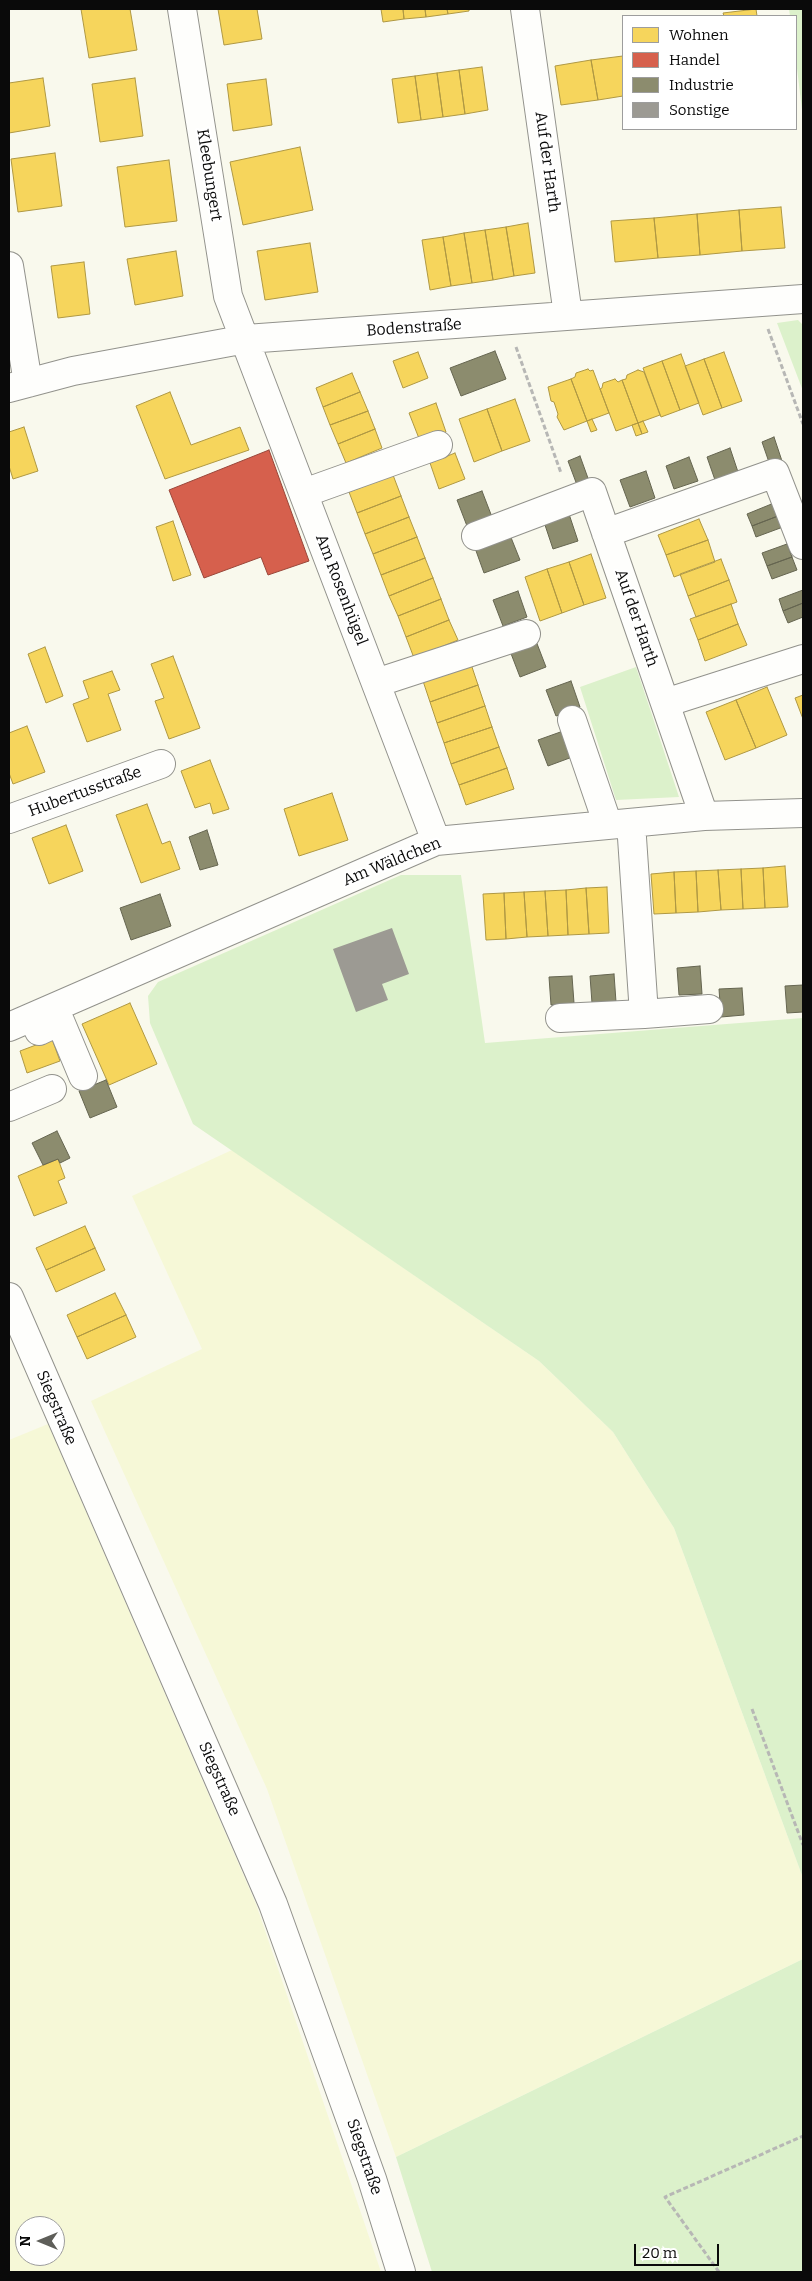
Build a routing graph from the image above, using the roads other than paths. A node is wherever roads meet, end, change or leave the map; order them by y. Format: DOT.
graph roads {
  1 [pos="182,9"];
  2 [pos="525,9"];
  3 [pos="9,266"];
  4 [pos="803,299"];
  5 [pos="568,316"];
  6 [pos="246,339"];
  7 [pos="18,386"];
  8 [pos="438,445"];
  9 [pos="304,493"];
  10 [pos="606,532"];
  11 [pos="476,536"];
  12 [pos="803,545"];
  13 [pos="526,634"];
  14 [pos="803,659"];
  15 [pos="376,683"];
  16 [pos="665,703"];
  17 [pos="572,720"];
  18 [pos="161,764"];
  19 [pos="803,813"];
  20 [pos="704,816"];
  21 [pos="9,819"];
  22 [pos="620,824"];
  23 [pos="436,841"];
  24 [pos="709,1010"];
  25 [pos="644,1014"];
  26 [pos="560,1018"];
  27 [pos="21,1022"];
  28 [pos="83,1076"];
  29 [pos="52,1089"];
  30 [pos="9,1107"];
  31 [pos="9,1297"];
  32 [pos="400,2272"];
  1 -- 6 [label="street, Kleebungert"];
  2 -- 5 [label="street, Auf der Harth"];
  3 -- 7 [label="street, Bodenstraße"];
  4 -- 5 [label="street, Bodenstraße"];
  5 -- 6 [label="street, Bodenstraße"];
  6 -- 7 [label="street, Bodenstraße"];
  6 -- 9 [label="street, Am Rosenhügel"];
  8 -- 9 [label="street"];
  9 -- 15 [label="street, Am Rosenhügel"];
  10 -- 11 [label="street, Auf der Harth"];
  10 -- 12 [label="street"];
  10 -- 16 [label="street, Auf der Harth"];
  13 -- 15 [label="street"];
  14 -- 16 [label="street"];
  15 -- 23 [label="street, Am Rosenhügel"];
  16 -- 20 [label="street, Auf der Harth"];
  17 -- 22 [label="street"];
  18 -- 21 [label="street, Hubertusstraße"];
  19 -- 20 [label="street, Am Wäldchen"];
  20 -- 22 [label="street, Am Wäldchen"];
  22 -- 23 [label="street, Am Wäldchen"];
  22 -- 25 [label="street"];
  23 -- 27 [label="street, Am Wäldchen"];
  24 -- 25 [label="street"];
  25 -- 26 [label="street"];
  27 -- 28 [label="street"];
  29 -- 30 [label="street"];
  31 -- 32 [label="street, Siegstraße"];
}
